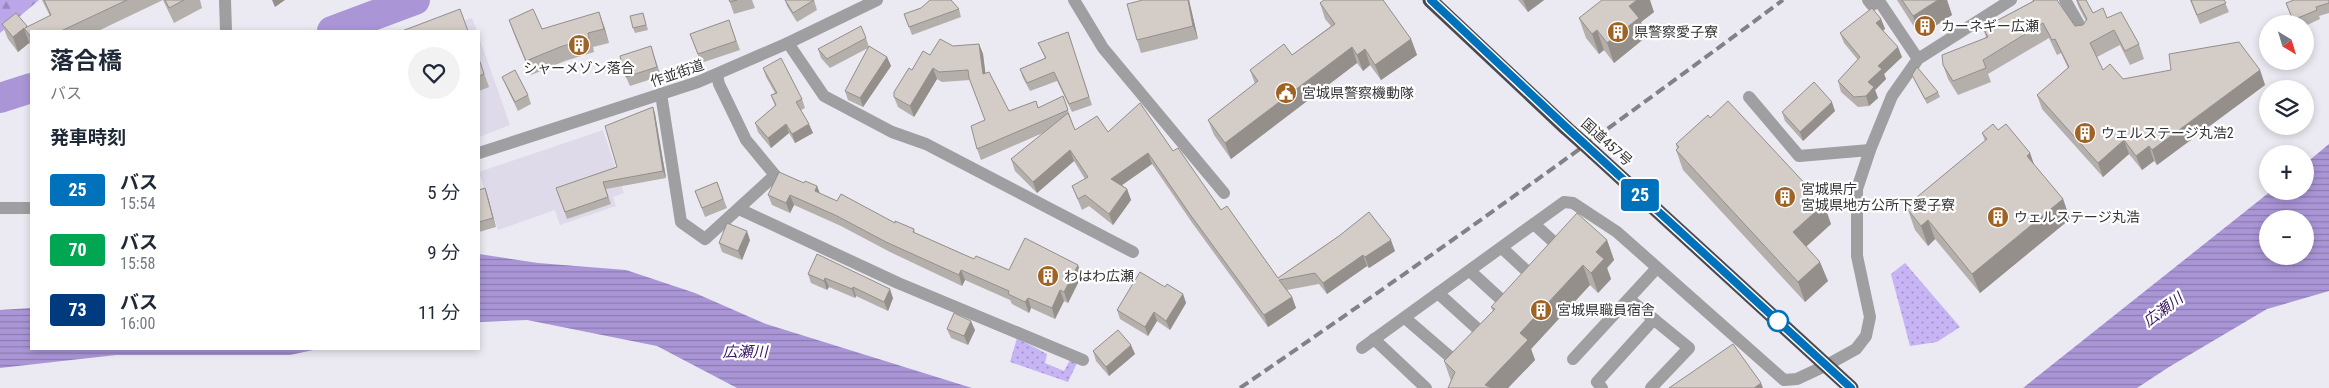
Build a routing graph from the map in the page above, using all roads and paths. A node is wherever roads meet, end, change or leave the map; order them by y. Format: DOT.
graph roads {
  1 [pos="225,0"];
  2 [pos="877,0"];
  3 [pos="1074,0"];
  4 [pos="1430,0"];
  5 [pos="1868,0"];
  6 [pos="2011,0"];
  7 [pos="2065,0"];
  8 [pos="226,30"];
  9 [pos="2084,33"];
  10 [pos="788,43"];
  11 [pos="1918,59"];
  12 [pos="717,75"];
  13 [pos="661,94"];
  14 [pos="1749,97"];
  15 [pos="1864,149"];
  16 [pos="480,153"];
  17 [pos="1224,193"];
  18 [pos="0,208"];
  19 [pos="30,208"];
  20 [pos="739,209"];
  21 [pos="1534,224"];
  22 [pos="1557,245"];
  23 [pos="1502,248"];
  24 [pos="1133,252"];
  25 [pos="1656,269"];
  26 [pos="1470,271"];
  27 [pos="1532,276"];
  28 [pos="1438,293"];
  29 [pos="1629,299"];
  30 [pos="1506,304"];
  31 [pos="1404,318"];
  32 [pos="1654,320"];
  33 [pos="1481,332"];
  34 [pos="1374,339"];
  35 [pos="1362,348"];
  36 [pos="1573,359"];
  37 [pos="1083,360"];
  38 [pos="1456,362"];
  39 [pos="1828,365"];
  40 [pos="1426,388"];
  41 [pos="1602,388"];
  42 [pos="1651,388"];
  43 [pos="1852,388"];
  1 -- 8 [label="street"];
  2 -- 10 [label="street, 作並街道"];
  3 -- 17 [label="street"];
  4 -- 39 [label="highway, 国道457号, bridge"];
  5 -- 11 [label="street"];
  6 -- 11 [label="street"];
  7 -- 9 [label="street"];
  10 -- 12 [label="street, 作並街道"];
  10 -- 24 [label="street"];
  11 -- 15 [label="street"];
  12 -- 13 [label="street, 作並街道"];
  12 -- 20 [label="street"];
  13 -- 16 [label="street, 作並街道"];
  13 -- 20 [label="street"];
  14 -- 15 [label="street"];
  15 -- 39 [label="street"];
  18 -- 19 [label="street"];
  20 -- 37 [label="street"];
  21 -- 22 [label="street"];
  21 -- 23 [label="street"];
  21 -- 25 [label="street"];
  23 -- 26 [label="street"];
  23 -- 27 [label="street"];
  25 -- 29 [label="street"];
  25 -- 39 [label="street"];
  26 -- 28 [label="street"];
  26 -- 30 [label="street"];
  28 -- 31 [label="street"];
  28 -- 33 [label="street"];
  29 -- 32 [label="street"];
  29 -- 36 [label="street"];
  31 -- 34 [label="street"];
  31 -- 38 [label="street"];
  32 -- 41 [label="street"];
  32 -- 42 [label="street"];
  34 -- 35 [label="street"];
  34 -- 40 [label="street"];
  39 -- 43 [label="highway, 国道457号"];
}
